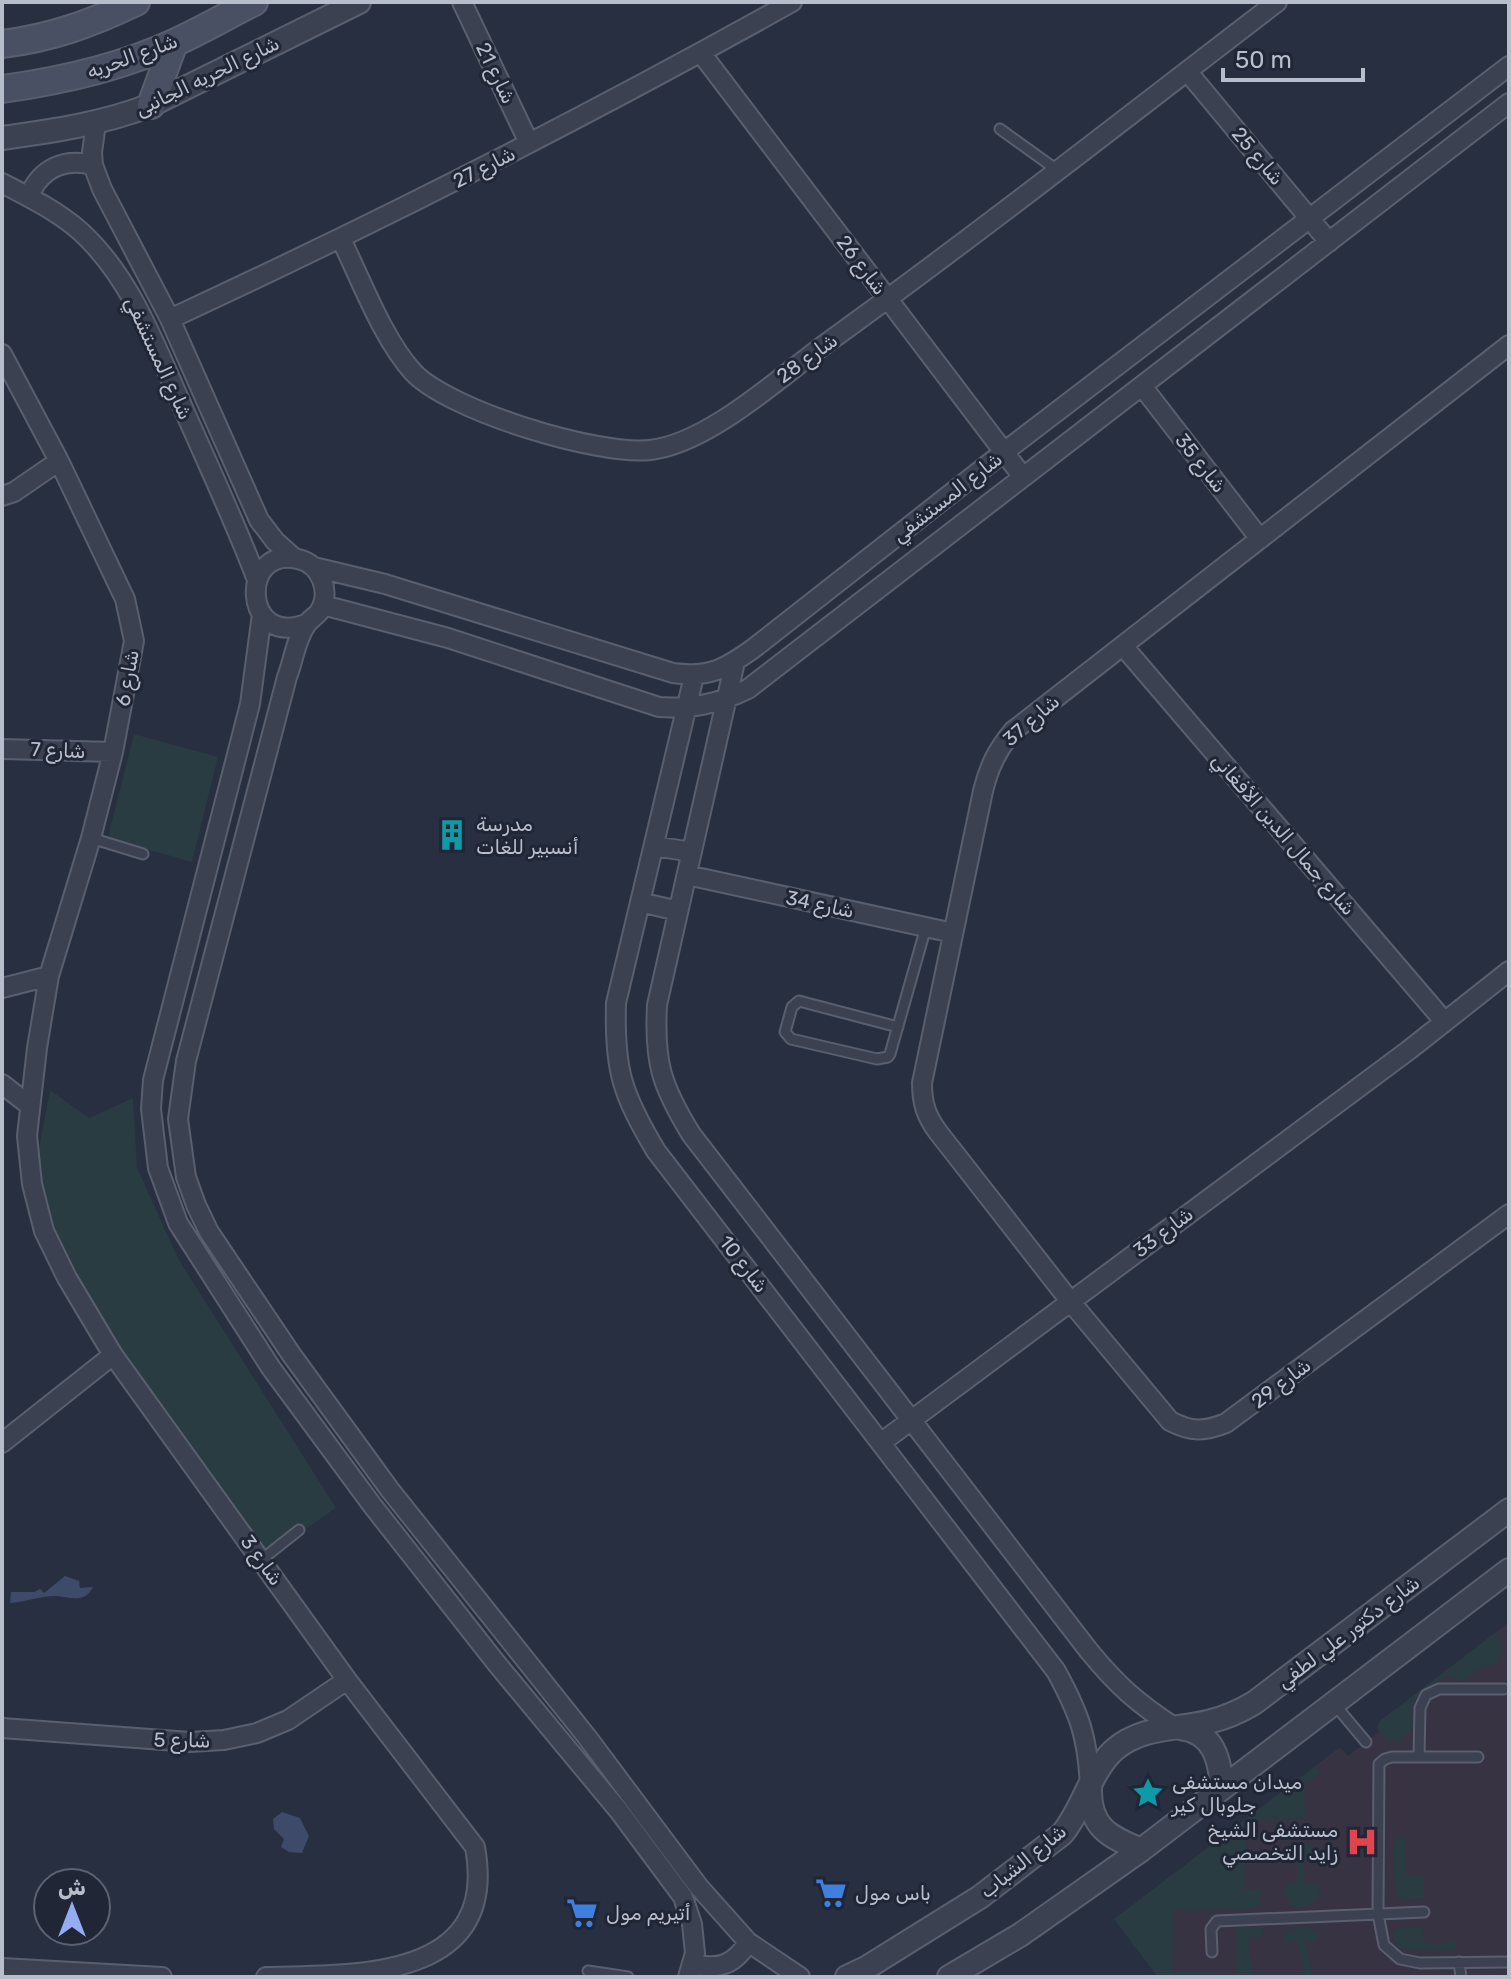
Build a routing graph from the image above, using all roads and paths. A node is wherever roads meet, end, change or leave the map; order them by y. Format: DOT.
graph roads {
  1 [pos="136,2"];
  2 [pos="254,2"];
  3 [pos="359,2"];
  4 [pos="462,2"];
  5 [pos="792,2"];
  6 [pos="1277,2"];
  7 [pos="174,43"];
  8 [pos="2,44"];
  9 [pos="701,53"];
  10 [pos="1509,66"];
  11 [pos="1187,71"];
  12 [pos="2,89"];
  13 [pos="1509,104"];
  14 [pos="151,105"];
  15 [pos="96,124"];
  16 [pos="1000,129"];
  17 [pos="2,138"];
  18 [pos="529,143"];
  19 [pos="93,165"];
  20 [pos="1057,170"];
  21 [pos="2,183"];
  22 [pos="29,196"];
  23 [pos="1310,218"];
  24 [pos="341,239"];
  25 [pos="1329,242"];
  26 [pos="888,299"];
  27 [pos="170,319"];
  28 [pos="1509,345"];
  29 [pos="2,354"];
  30 [pos="1142,386"];
  31 [pos="1004,452"];
  32 [pos="59,461"];
  33 [pos="1023,477"];
  34 [pos="2,496"];
  35 [pos="1260,539"];
  36 [pos="294,558"];
  37 [pos="314,567"];
  38 [pos="257,580"];
  39 [pos="323,605"];
  40 [pos="262,614"];
  41 [pos="306,624"];
  42 [pos="1123,646"];
  43 [pos="735,662"];
  44 [pos="694,676"];
  45 [pos="726,700"];
  46 [pos="686,709"];
  47 [pos="2,749"];
  48 [pos="113,752"];
  49 [pos="91,838"];
  50 [pos="654,846"];
  51 [pos="692,852"];
  52 [pos="143,854"];
  53 [pos="687,875"];
  54 [pos="640,902"];
  55 [pos="678,911"];
  56 [pos="926,927"];
  57 [pos="953,933"];
  58 [pos="1509,971"];
  59 [pos="49,976"];
  60 [pos="2,988"];
  61 [pos="1444,1021"];
  62 [pos="898,1027"];
  63 [pos="2,1084"];
  64 [pos="29,1105"];
  65 [pos="1509,1214"];
  66 [pos="1070,1301"];
  67 [pos="113,1355"];
  68 [pos="912,1420"];
  69 [pos="882,1442"];
  70 [pos="2,1443"];
  71 [pos="390,1490"];
  72 [pos="372,1505"];
  73 [pos="1509,1510"];
  74 [pos="299,1530"];
  75 [pos="261,1560"];
  76 [pos="1509,1570"];
  77 [pos="347,1680"];
  78 [pos="1504,1689"];
  79 [pos="1333,1702"];
  80 [pos="1174,1727"];
  81 [pos="2,1728"];
  82 [pos="1366,1742"];
  83 [pos="1419,1757"];
  84 [pos="1478,1757"];
  85 [pos="1090,1788"];
  86 [pos="1222,1788"];
  87 [pos="666,1841"];
  88 [pos="1141,1850"];
  89 [pos="650,1852"];
  90 [pos="1424,1912"];
  91 [pos="1378,1914"];
  92 [pos="748,1942"];
  93 [pos="1212,1952"];
  94 [pos="1459,1962"];
  95 [pos="1509,1962"];
  96 [pos="2,1968"];
  97 [pos="690,1970"];
  98 [pos="588,1971"];
  99 [pos="162,1977"];
  100 [pos="266,1977"];
  101 [pos="628,1977"];
  102 [pos="800,1977"];
  103 [pos="847,1977"];
  104 [pos="949,1977"];
  105 [pos="1461,1977"];
  1 -- 8 [label="main road"];
  2 -- 7 [label="main road, شارع الحريه"];
  3 -- 14 [label="street, شارع الحريه الجانبى"];
  4 -- 18 [label="street, شارع 21"];
  5 -- 9 [label="street, شارع 27"];
  6 -- 11 [label="street, شارع 28"];
  7 -- 12 [label="main road, شارع الحريه"];
  7 -- 14 [label="main road"];
  9 -- 18 [label="street, شارع 27"];
  9 -- 26 [label="street, شارع 26"];
  10 -- 23 [label="street, شارع المستشفي"];
  11 -- 20 [label="street, شارع 28"];
  11 -- 23 [label="street, شارع 25"];
  13 -- 25 [label="street, شارع المستشفي"];
  14 -- 15 [label="street, شارع الحريه الجانبى"];
  15 -- 17 [label="street, شارع الحريه الجانبى"];
  15 -- 19 [label="street, شارع المستشفي"];
  16 -- 20 [label="lane"];
  18 -- 24 [label="street, شارع 27"];
  19 -- 22 [label="street"];
  19 -- 27 [label="street, شارع المستشفي"];
  20 -- 26 [label="street, شارع 28"];
  21 -- 22 [label="street, شارع المستشفي"];
  22 -- 38 [label="street, شارع المستشفي"];
  23 -- 25 [label="street, شارع 25"];
  23 -- 31 [label="street, شارع المستشفي"];
  24 -- 26 [label="street, شارع 28"];
  24 -- 27 [label="street, شارع 27"];
  25 -- 30 [label="street, شارع المستشفي"];
  26 -- 31 [label="street, شارع 26"];
  27 -- 36 [label="street, شارع المستشفي"];
  28 -- 35 [label="street, شارع 37"];
  29 -- 32 [label="street, شارع 6"];
  30 -- 33 [label="street, شارع المستشفي"];
  30 -- 35 [label="street, شارع 35"];
  31 -- 33 [label="street, شارع 26"];
  31 -- 43 [label="street, شارع المستشفي"];
  32 -- 34 [label="street"];
  32 -- 48 [label="street, شارع 6"];
  33 -- 45 [label="street, شارع المستشفي"];
  35 -- 42 [label="street, شارع 37"];
  36 -- 37 [label="street"];
  36 -- 38 [label="street"];
  37 -- 39 [label="street"];
  37 -- 44 [label="street"];
  38 -- 40 [label="street"];
  39 -- 41 [label="street"];
  39 -- 46 [label="street, شارع المستشفي"];
  40 -- 41 [label="street"];
  40 -- 72 [label="street"];
  41 -- 71 [label="street"];
  42 -- 57 [label="street, شارع 37"];
  42 -- 61 [label="street, شارع جمال الدين الأفغاني"];
  43 -- 44 [label="street, شارع المستشفي"];
  43 -- 45 [label="street, شارع 10"];
  44 -- 46 [label="street, شارع 10"];
  45 -- 46 [label="street, شارع المستشفي"];
  45 -- 51 [label="street, شارع 10"];
  46 -- 50 [label="street, شارع 10"];
  47 -- 48 [label="street, شارع 7"];
  48 -- 49 [label="street, شارع 6"];
  49 -- 52 [label="lane"];
  49 -- 59 [label="street, شارع 6"];
  50 -- 51 [label="street"];
  50 -- 54 [label="street, شارع 10"];
  51 -- 53 [label="street, شارع 10"];
  53 -- 55 [label="street, شارع 10"];
  53 -- 56 [label="street, شارع 34"];
  54 -- 55 [label="street"];
  54 -- 69 [label="street, شارع 10"];
  55 -- 68 [label="street, شارع 10"];
  56 -- 57 [label="street, شارع 34"];
  56 -- 62 [label="lane"];
  57 -- 66 [label="street, شارع 37"];
  58 -- 61 [label="street, شارع 33"];
  59 -- 60 [label="street"];
  59 -- 64 [label="street, شارع 3"];
  61 -- 66 [label="street, شارع 33"];
  62 -- 62 [label="lane"];
  63 -- 64 [label="street"];
  64 -- 67 [label="street, شارع 3"];
  65 -- 66 [label="street, شارع 29"];
  66 -- 68 [label="street, شارع 33"];
  67 -- 70 [label="street"];
  67 -- 75 [label="street, شارع 3"];
  68 -- 69 [label="street, شارع 33"];
  68 -- 80 [label="street, شارع 10"];
  69 -- 85 [label="street, شارع 10"];
  71 -- 72 [label="street"];
  71 -- 87 [label="street"];
  72 -- 89 [label="street"];
  73 -- 80 [label="street, شارع دكتور علي لطفي"];
  74 -- 75 [label="lane"];
  75 -- 77 [label="street, شارع 3"];
  76 -- 79 [label="street"];
  77 -- 81 [label="street, شارع 5"];
  77 -- 100 [label="street, شارع 3"];
  78 -- 83 [label="lane"];
  79 -- 82 [label="lane"];
  79 -- 86 [label="street"];
  80 -- 85 [label="street, شارع الشباب"];
  80 -- 86 [label="street"];
  83 -- 84 [label="lane"];
  83 -- 91 [label="lane"];
  85 -- 88 [label="street"];
  85 -- 103 [label="street, شارع الشباب"];
  86 -- 88 [label="street"];
  87 -- 89 [label="street"];
  87 -- 92 [label="street"];
  88 -- 104 [label="street"];
  89 -- 97 [label="street"];
  90 -- 91 [label="lane"];
  91 -- 93 [label="lane"];
  91 -- 94 [label="lane"];
  92 -- 97 [label="street"];
  92 -- 102 [label="street"];
  94 -- 95 [label="lane"];
  94 -- 105 [label="lane"];
  96 -- 99 [label="street"];
  98 -- 101 [label="lane"];
}
